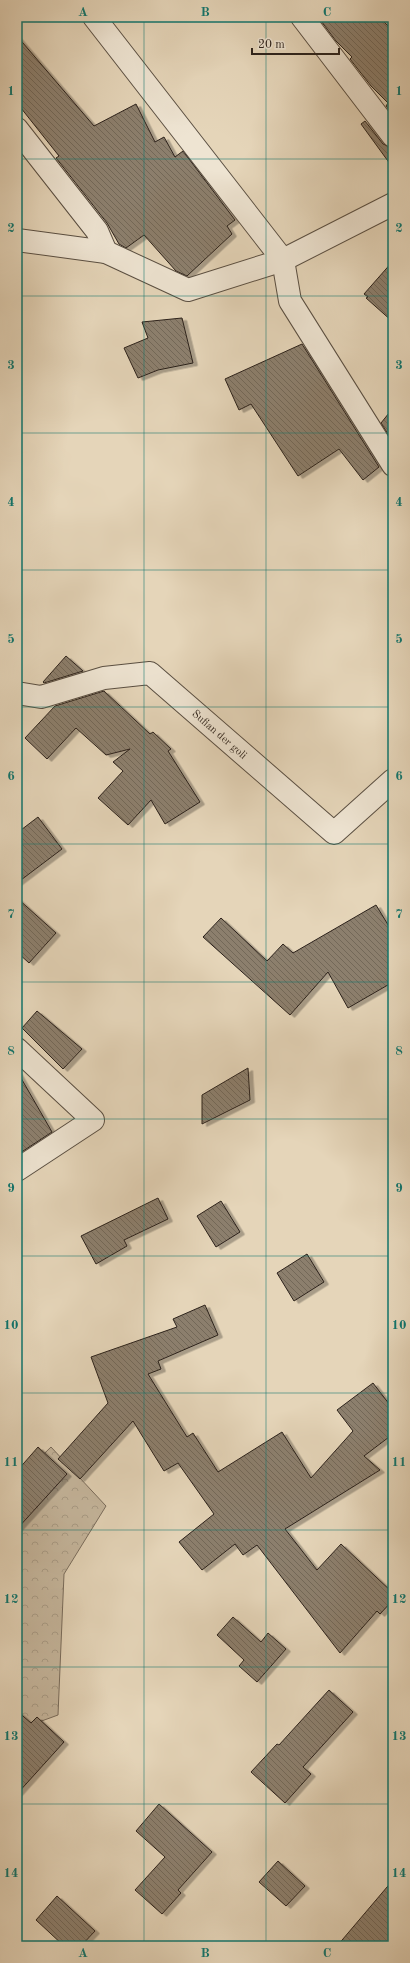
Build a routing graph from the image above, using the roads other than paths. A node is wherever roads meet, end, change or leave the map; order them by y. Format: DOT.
graph roads {
  1 [pos="94,17"];
  2 [pos="302,17"];
  3 [pos="17,129"];
  4 [pos="393,136"];
  5 [pos="393,204"];
  6 [pos="17,240"];
  7 [pos="106,252"];
  8 [pos="283,260"];
  9 [pos="393,465"];
  10 [pos="17,693"];
  11 [pos="393,780"];
  12 [pos="17,1049"];
  13 [pos="17,1170"];
  1 -- 8 [label="street"];
  2 -- 4 [label="street"];
  3 -- 7 [label="street"];
  5 -- 8 [label="street"];
  6 -- 7 [label="street"];
  7 -- 8 [label="street"];
  8 -- 9 [label="street"];
  10 -- 11 [label="street, Sufian der goli"];
  12 -- 13 [label="street"];
}
